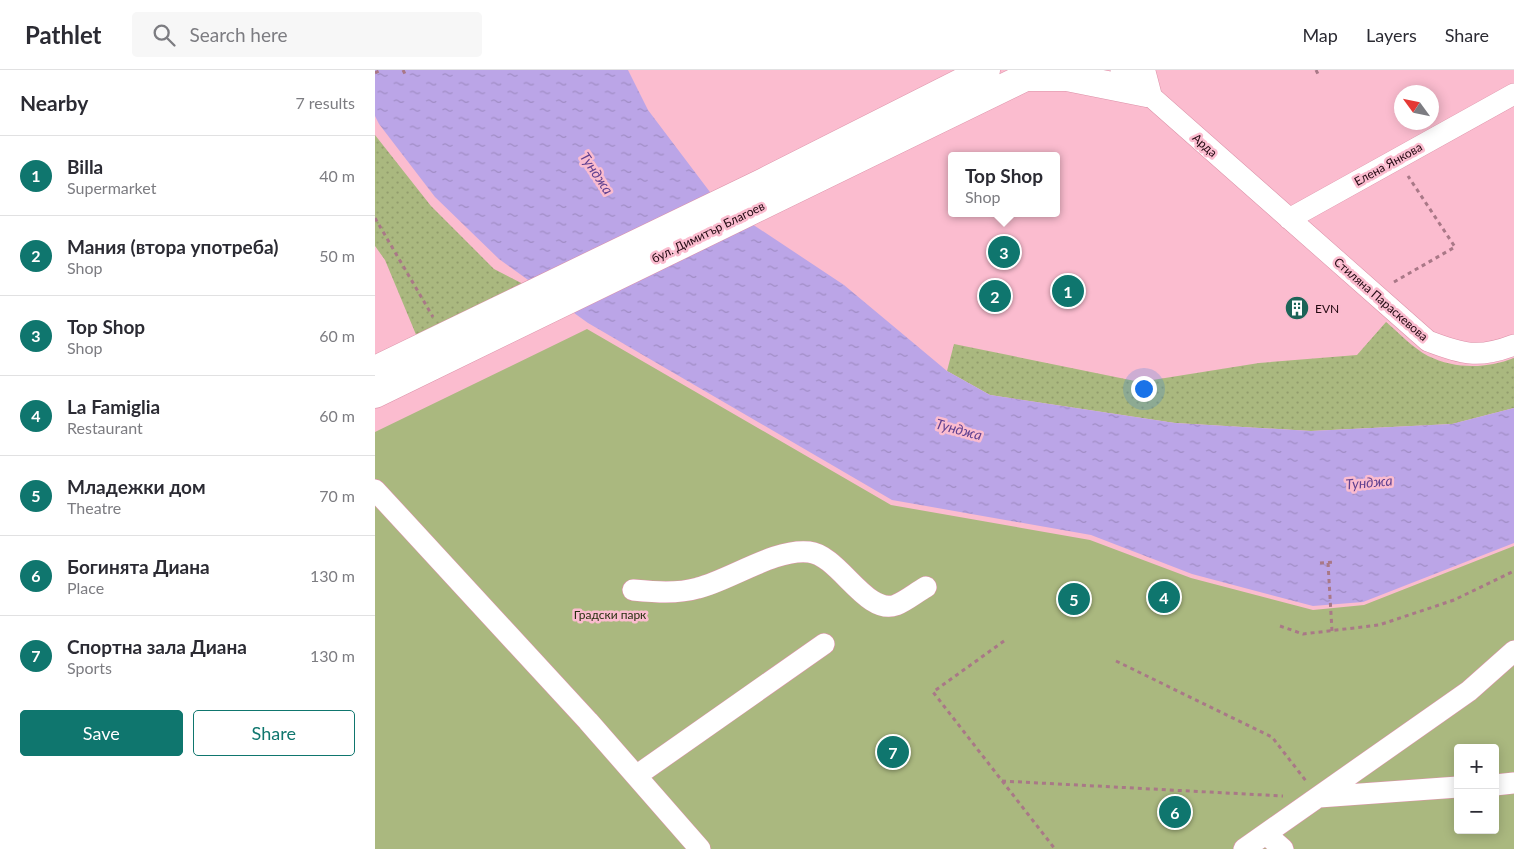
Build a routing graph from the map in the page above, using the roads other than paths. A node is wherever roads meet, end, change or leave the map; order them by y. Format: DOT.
graph roads {
  1 [pos="986,70"];
  2 [pos="1121,70"];
  3 [pos="1033,73"];
  4 [pos="1144,81"];
  5 [pos="1514,94"];
  6 [pos="771,190"];
  7 [pos="1289,219"];
  8 [pos="451,345"];
  9 [pos="1514,345"];
  10 [pos="375,370"];
  11 [pos="375,394"];
  12 [pos="375,490"];
  13 [pos="926,587"];
  14 [pos="633,590"];
  15 [pos="825,644"];
  16 [pos="1514,650"];
  17 [pos="636,776"];
  18 [pos="1514,783"];
  19 [pos="1499,785"];
  20 [pos="1454,787"];
  21 [pos="1319,798"];
  22 [pos="1266,834"];
  23 [pos="700,849"];
  24 [pos="1244,849"];
  25 [pos="1283,849"];
  1 -- 6 [label="main road, бул. Димитър Благоев"];
  2 -- 4 [label="street, Арда"];
  3 -- 4 [label="main road"];
  3 -- 6 [label="main road, бул. Димитър Благоев"];
  4 -- 7 [label="street, Арда"];
  5 -- 7 [label="street, Елена Янкова"];
  6 -- 8 [label="main road, бул. Димитър Благоев"];
  7 -- 9 [label="street, Стиляна Параскевова"];
  8 -- 10 [label="main road, бул. Димитър Благоев"];
  8 -- 11 [label="main road, бул. Димитър Благоев"];
  12 -- 17 [label="street"];
  13 -- 14 [label="street"];
  15 -- 17 [label="street"];
  16 -- 21 [label="street"];
  17 -- 23 [label="street"];
  18 -- 19 [label="street"];
  20 -- 21 [label="street"];
  21 -- 22 [label="street"];
  22 -- 24 [label="street"];
  22 -- 25 [label="street"];
}
